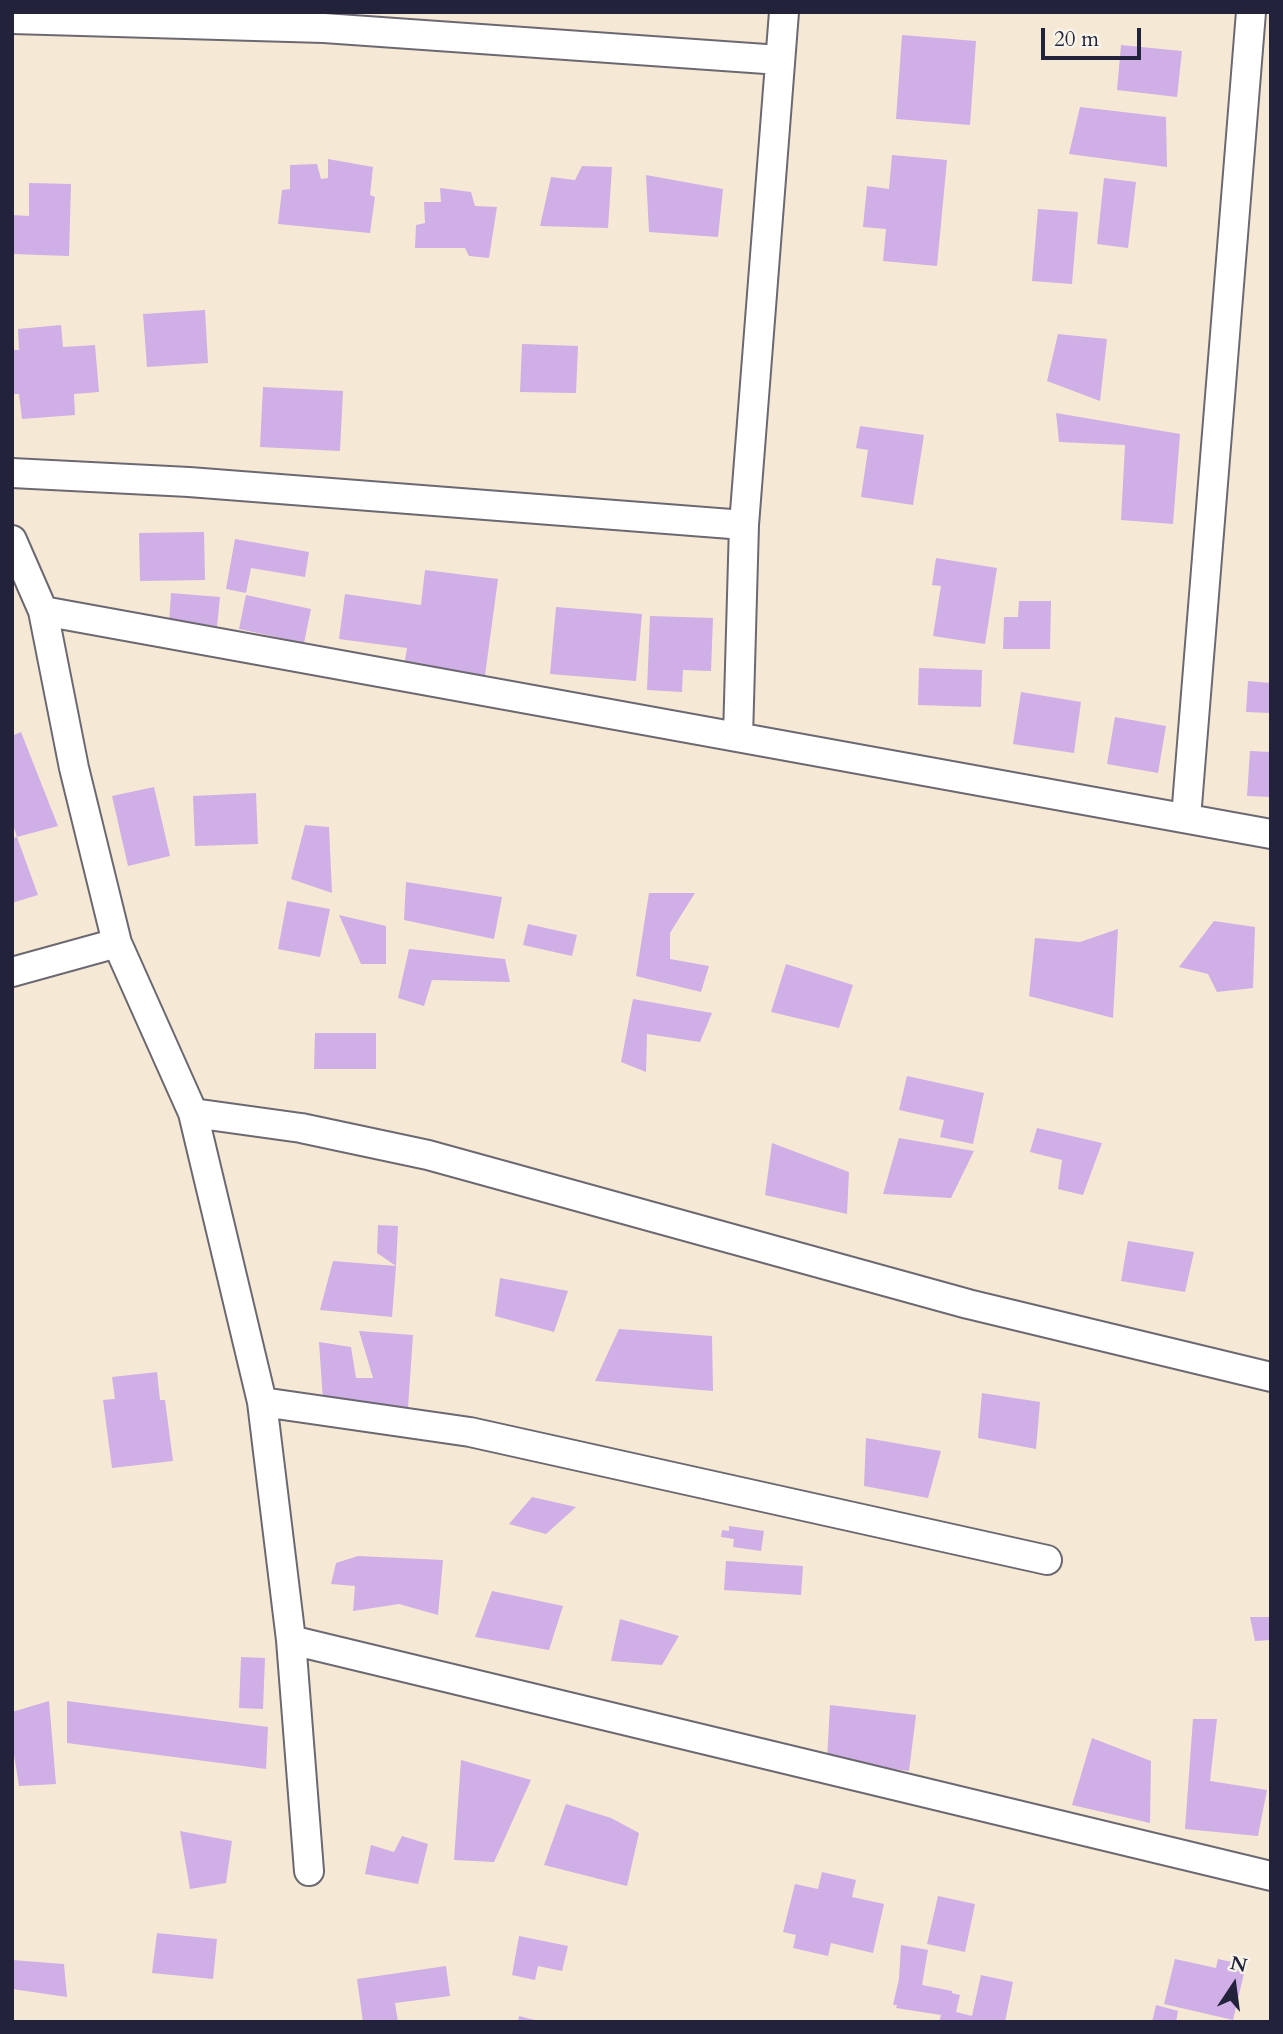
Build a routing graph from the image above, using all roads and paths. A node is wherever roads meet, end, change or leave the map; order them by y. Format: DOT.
graph roads {
  1 [pos="784,12"];
  2 [pos="1251,12"];
  3 [pos="12,19"];
  4 [pos="325,20"];
  5 [pos="780,60"];
  6 [pos="12,473"];
  7 [pos="744,525"];
  8 [pos="12,540"];
  9 [pos="43,611"];
  10 [pos="738,737"];
  11 [pos="1186,818"];
  12 [pos="1271,834"];
  13 [pos="117,943"];
  14 [pos="12,972"];
  15 [pos="193,1113"];
  16 [pos="1271,1377"];
  17 [pos="262,1402"];
  18 [pos="1047,1560"];
  19 [pos="291,1640"];
  20 [pos="309,1871"];
  21 [pos="1271,1876"];
  1 -- 5 [label="street"];
  2 -- 11 [label="street"];
  3 -- 4 [label="street"];
  4 -- 5 [label="street"];
  5 -- 7 [label="street"];
  6 -- 7 [label="street"];
  7 -- 10 [label="street"];
  8 -- 9 [label="street"];
  9 -- 10 [label="street"];
  9 -- 13 [label="street"];
  10 -- 11 [label="street"];
  11 -- 12 [label="street"];
  13 -- 14 [label="street"];
  13 -- 15 [label="street"];
  15 -- 16 [label="street"];
  15 -- 17 [label="street"];
  17 -- 18 [label="street"];
  17 -- 19 [label="street"];
  19 -- 20 [label="street"];
  19 -- 21 [label="street"];
}
